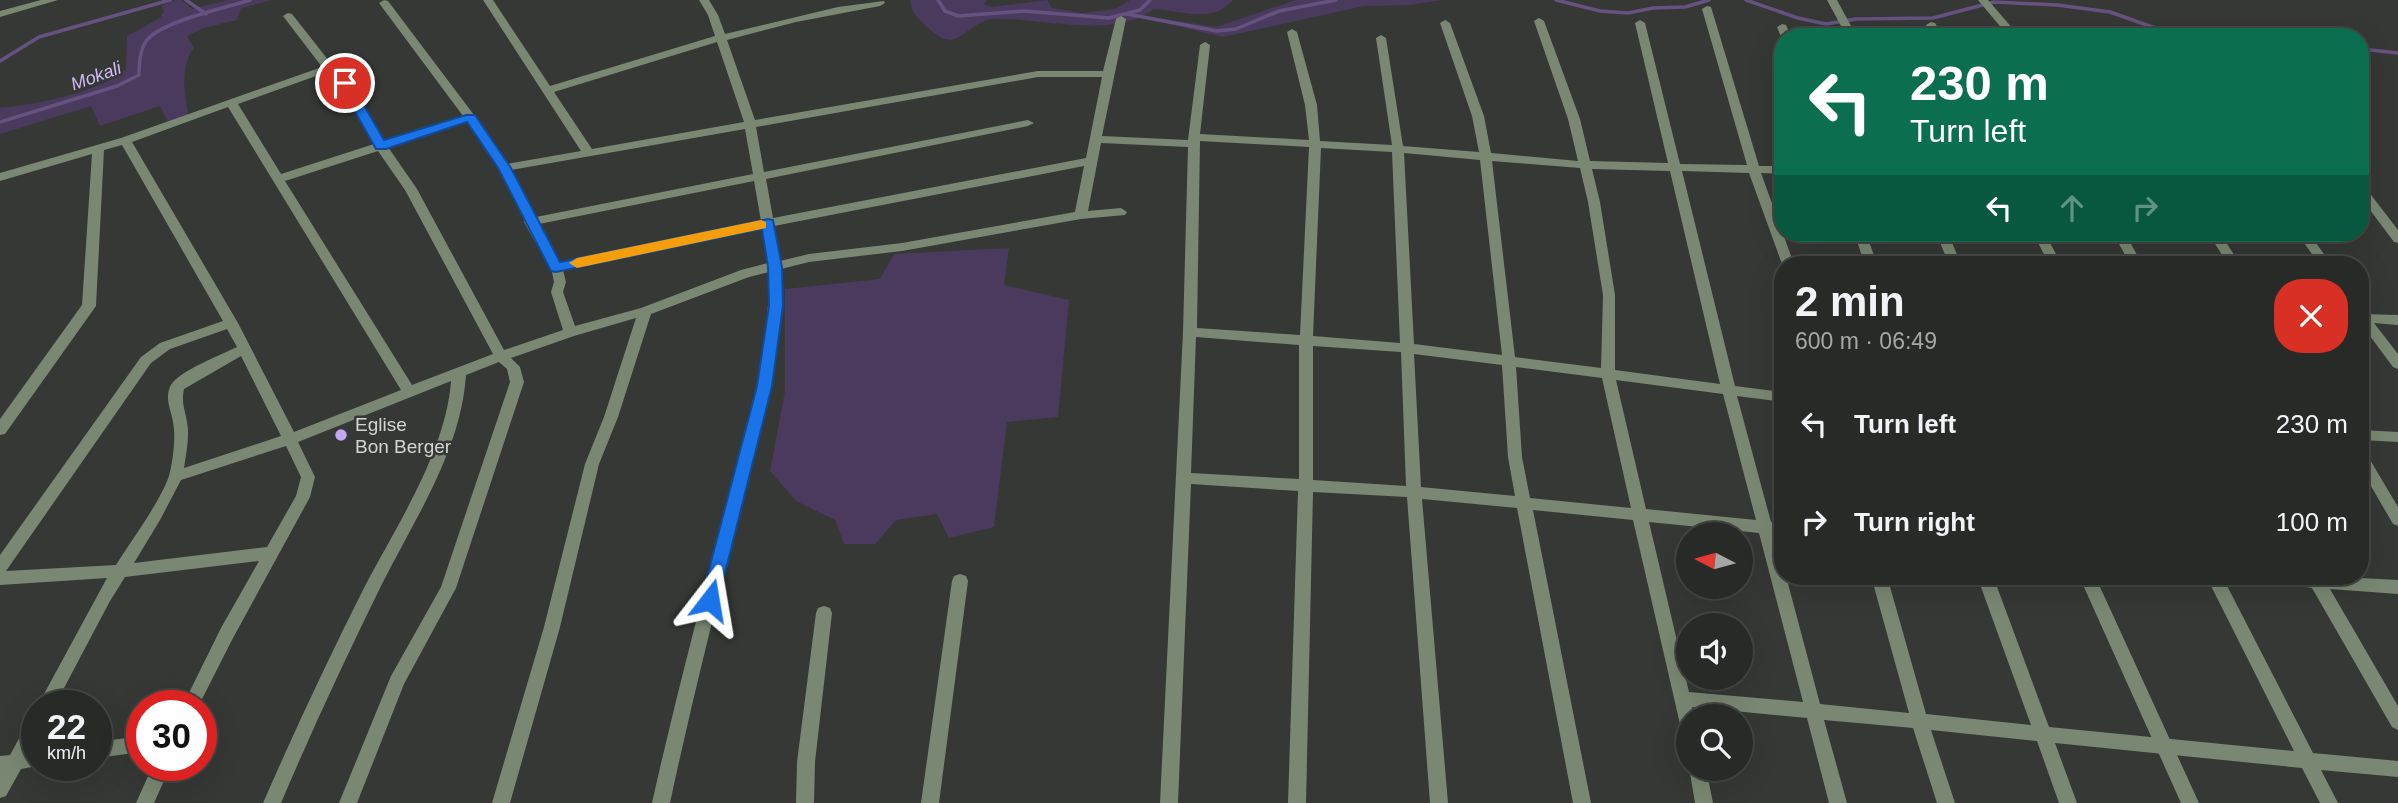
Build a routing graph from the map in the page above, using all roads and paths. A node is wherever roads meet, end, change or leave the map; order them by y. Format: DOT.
graph roads {
  1 [pos="53,0"];
  2 [pos="488,0"];
  3 [pos="704,0"];
  4 [pos="1832,0"];
  5 [pos="1983,0"];
  6 [pos="384,4"];
  7 [pos="880,4"];
  8 [pos="1707,9"];
  9 [pos="0,14"];
  10 [pos="288,16"];
  11 [pos="1121,19"];
  12 [pos="1539,21"];
  13 [pos="1445,23"];
  14 [pos="1640,23"];
  15 [pos="1931,25"];
  16 [pos="1847,28"];
  17 [pos="1933,28"];
  18 [pos="2006,28"];
  19 [pos="1292,32"];
  20 [pos="1381,38"];
  21 [pos="721,39"];
  22 [pos="1205,44"];
  23 [pos="329,68"];
  24 [pos="1108,74"];
  25 [pos="548,90"];
  26 [pos="232,104"];
  27 [pos="470,117"];
  28 [pos="750,123"];
  29 [pos="1028,123"];
  30 [pos="1096,139"];
  31 [pos="125,140"];
  32 [pos="1194,140"];
  33 [pos="1315,144"];
  34 [pos="381,146"];
  35 [pos="98,148"];
  36 [pos="1398,149"];
  37 [pos="589,152"];
  38 [pos="1485,157"];
  39 [pos="1093,161"];
  40 [pos="1584,165"];
  41 [pos="1675,165"];
  42 [pos="504,168"];
  43 [pos="1754,169"];
  44 [pos="1774,170"];
  45 [pos="758,175"];
  46 [pos="0,177"];
  47 [pos="279,179"];
  48 [pos="2369,201"];
  49 [pos="1121,212"];
  50 [pos="1081,215"];
  51 [pos="530,222"];
  52 [pos="768,223"];
  53 [pos="1774,225"];
  54 [pos="2398,239"];
  55 [pos="556,267"];
  56 [pos="775,267"];
  57 [pos="645,311"];
  58 [pos="2369,318"];
  59 [pos="2398,320"];
  60 [pos="231,323"];
  61 [pos="2369,327"];
  62 [pos="570,332"];
  63 [pos="1190,332"];
  64 [pos="1306,340"];
  65 [pos="1409,348"];
  66 [pos="244,349"];
  67 [pos="501,356"];
  68 [pos="1508,360"];
  69 [pos="2398,364"];
  70 [pos="459,372"];
  71 [pos="1608,375"];
  72 [pos="1729,391"];
  73 [pos="410,392"];
  74 [pos="1774,396"];
  75 [pos="0,430"];
  76 [pos="2369,435"];
  77 [pos="2398,437"];
  78 [pos="290,439"];
  79 [pos="2369,471"];
  80 [pos="176,476"];
  81 [pos="1183,478"];
  82 [pos="1306,484"];
  83 [pos="1414,492"];
  84 [pos="1524,504"];
  85 [pos="1639,514"];
  86 [pos="2398,520"];
  87 [pos="1765,527"];
  88 [pos="1774,528"];
  89 [pos="273,553"];
  90 [pos="1774,563"];
  91 [pos="0,567"];
  92 [pos="118,571"];
  93 [pos="0,578"];
  94 [pos="960,581"];
  95 [pos="2369,584"];
  96 [pos="1780,585"];
  97 [pos="1882,585"];
  98 [pos="1988,585"];
  99 [pos="2091,585"];
  100 [pos="2219,585"];
  101 [pos="2319,585"];
  102 [pos="2398,587"];
  103 [pos="824,613"];
  104 [pos="54,690"];
  105 [pos="198,690"];
  106 [pos="1682,699"];
  107 [pos="1683,704"];
  108 [pos="1811,710"];
  109 [pos="1919,719"];
  110 [pos="2398,722"];
  111 [pos="2041,734"];
  112 [pos="21,745"];
  113 [pos="2166,748"];
  114 [pos="2307,761"];
  115 [pos="8,763"];
  116 [pos="2398,769"];
  117 [pos="155,781"];
  118 [pos="1700,781"];
  119 [pos="0,790"];
  120 [pos="145,803"];
  121 [pos="272,803"];
  122 [pos="348,803"];
  123 [pos="501,803"];
  124 [pos="661,803"];
  125 [pos="805,803"];
  126 [pos="930,803"];
  127 [pos="1169,803"];
  128 [pos="1297,803"];
  129 [pos="1439,803"];
  130 [pos="1582,803"];
  131 [pos="1704,803"];
  132 [pos="1838,803"];
  133 [pos="1946,803"];
  134 [pos="2068,803"];
  135 [pos="2190,803"];
  136 [pos="2329,803"];
  1 -- 9 [label="street"];
  2 -- 25 [label="street"];
  3 -- 21 [label="street"];
  4 -- 16 [label="street"];
  5 -- 18 [label="street"];
  6 -- 27 [label="street"];
  7 -- 21 [label="street"];
  8 -- 43 [label="street"];
  10 -- 23 [label="street"];
  11 -- 24 [label="street"];
  12 -- 40 [label="street"];
  13 -- 38 [label="street"];
  14 -- 41 [label="street"];
  15 -- 17 [label="street"];
  19 -- 33 [label="street"];
  20 -- 36 [label="street"];
  21 -- 25 [label="street"];
  21 -- 28 [label="street"];
  22 -- 32 [label="street"];
  23 -- 26 [label="street"];
  23 -- 34 [label="street"];
  24 -- 28 [label="street"];
  24 -- 30 [label="street"];
  25 -- 37 [label="street"];
  26 -- 31 [label="street"];
  26 -- 47 [label="street"];
  27 -- 34 [label="street"];
  27 -- 42 [label="street"];
  28 -- 37 [label="street"];
  28 -- 45 [label="street"];
  29 -- 45 [label="street"];
  30 -- 32 [label="street"];
  30 -- 39 [label="street"];
  31 -- 35 [label="street"];
  31 -- 60 [label="street"];
  32 -- 33 [label="street"];
  32 -- 63 [label="street"];
  33 -- 36 [label="street"];
  33 -- 64 [label="street"];
  34 -- 47 [label="street"];
  34 -- 67 [label="street"];
  35 -- 46 [label="street"];
  35 -- 75 [label="street"];
  36 -- 38 [label="street"];
  36 -- 65 [label="street"];
  37 -- 42 [label="street"];
  38 -- 40 [label="street"];
  38 -- 68 [label="street"];
  39 -- 50 [label="street"];
  39 -- 52 [label="street"];
  40 -- 41 [label="street"];
  40 -- 71 [label="street"];
  41 -- 43 [label="street"];
  41 -- 72 [label="street"];
  42 -- 51 [label="street"];
  43 -- 44 [label="street"];
  43 -- 53 [label="street"];
  45 -- 51 [label="street"];
  45 -- 52 [label="street"];
  47 -- 73 [label="street"];
  48 -- 54 [label="street"];
  49 -- 50 [label="street"];
  50 -- 56 [label="street"];
  51 -- 55 [label="street"];
  52 -- 55 [label="street"];
  52 -- 56 [label="street"];
  55 -- 62 [label="street"];
  56 -- 57 [label="street"];
  56 -- 124 [label="street"];
  57 -- 62 [label="street"];
  57 -- 123 [label="street"];
  58 -- 59 [label="street"];
  60 -- 66 [label="street"];
  60 -- 91 [label="street"];
  61 -- 69 [label="street"];
  62 -- 67 [label="street"];
  63 -- 64 [label="street"];
  63 -- 81 [label="street"];
  64 -- 65 [label="street"];
  64 -- 82 [label="street"];
  65 -- 68 [label="street"];
  65 -- 83 [label="street"];
  66 -- 78 [label="street"];
  66 -- 80 [label="street"];
  67 -- 70 [label="street"];
  67 -- 122 [label="street"];
  68 -- 71 [label="street"];
  68 -- 84 [label="street"];
  70 -- 73 [label="street"];
  70 -- 121 [label="street"];
  71 -- 72 [label="street"];
  71 -- 85 [label="street"];
  72 -- 74 [label="street"];
  72 -- 87 [label="street"];
  73 -- 78 [label="street"];
  76 -- 77 [label="street"];
  78 -- 80 [label="street"];
  78 -- 89 [label="street"];
  79 -- 86 [label="street"];
  80 -- 92 [label="street"];
  81 -- 82 [label="street"];
  81 -- 127 [label="street"];
  82 -- 83 [label="street"];
  82 -- 128 [label="street"];
  83 -- 84 [label="street"];
  83 -- 129 [label="street"];
  84 -- 85 [label="street"];
  84 -- 130 [label="street"];
  85 -- 87 [label="street"];
  85 -- 106 [label="street"];
  87 -- 88 [label="street"];
  87 -- 90 [label="street"];
  89 -- 92 [label="street"];
  89 -- 105 [label="street"];
  92 -- 93 [label="street"];
  92 -- 104 [label="street"];
  94 -- 126 [label="street"];
  95 -- 102 [label="street"];
  96 -- 108 [label="street"];
  97 -- 109 [label="street"];
  98 -- 111 [label="street"];
  99 -- 113 [label="street"];
  100 -- 114 [label="street"];
  101 -- 110 [label="street"];
  103 -- 125 [label="street"];
  106 -- 107 [label="street"];
  106 -- 108 [label="street"];
  108 -- 109 [label="street"];
  108 -- 132 [label="street"];
  109 -- 111 [label="street"];
  109 -- 133 [label="street"];
  111 -- 113 [label="street"];
  111 -- 134 [label="street"];
  112 -- 115 [label="street"];
  113 -- 114 [label="street"];
  113 -- 135 [label="street"];
  114 -- 116 [label="street"];
  114 -- 136 [label="street"];
  115 -- 119 [label="street"];
  117 -- 120 [label="street"];
  118 -- 131 [label="street"];
}
